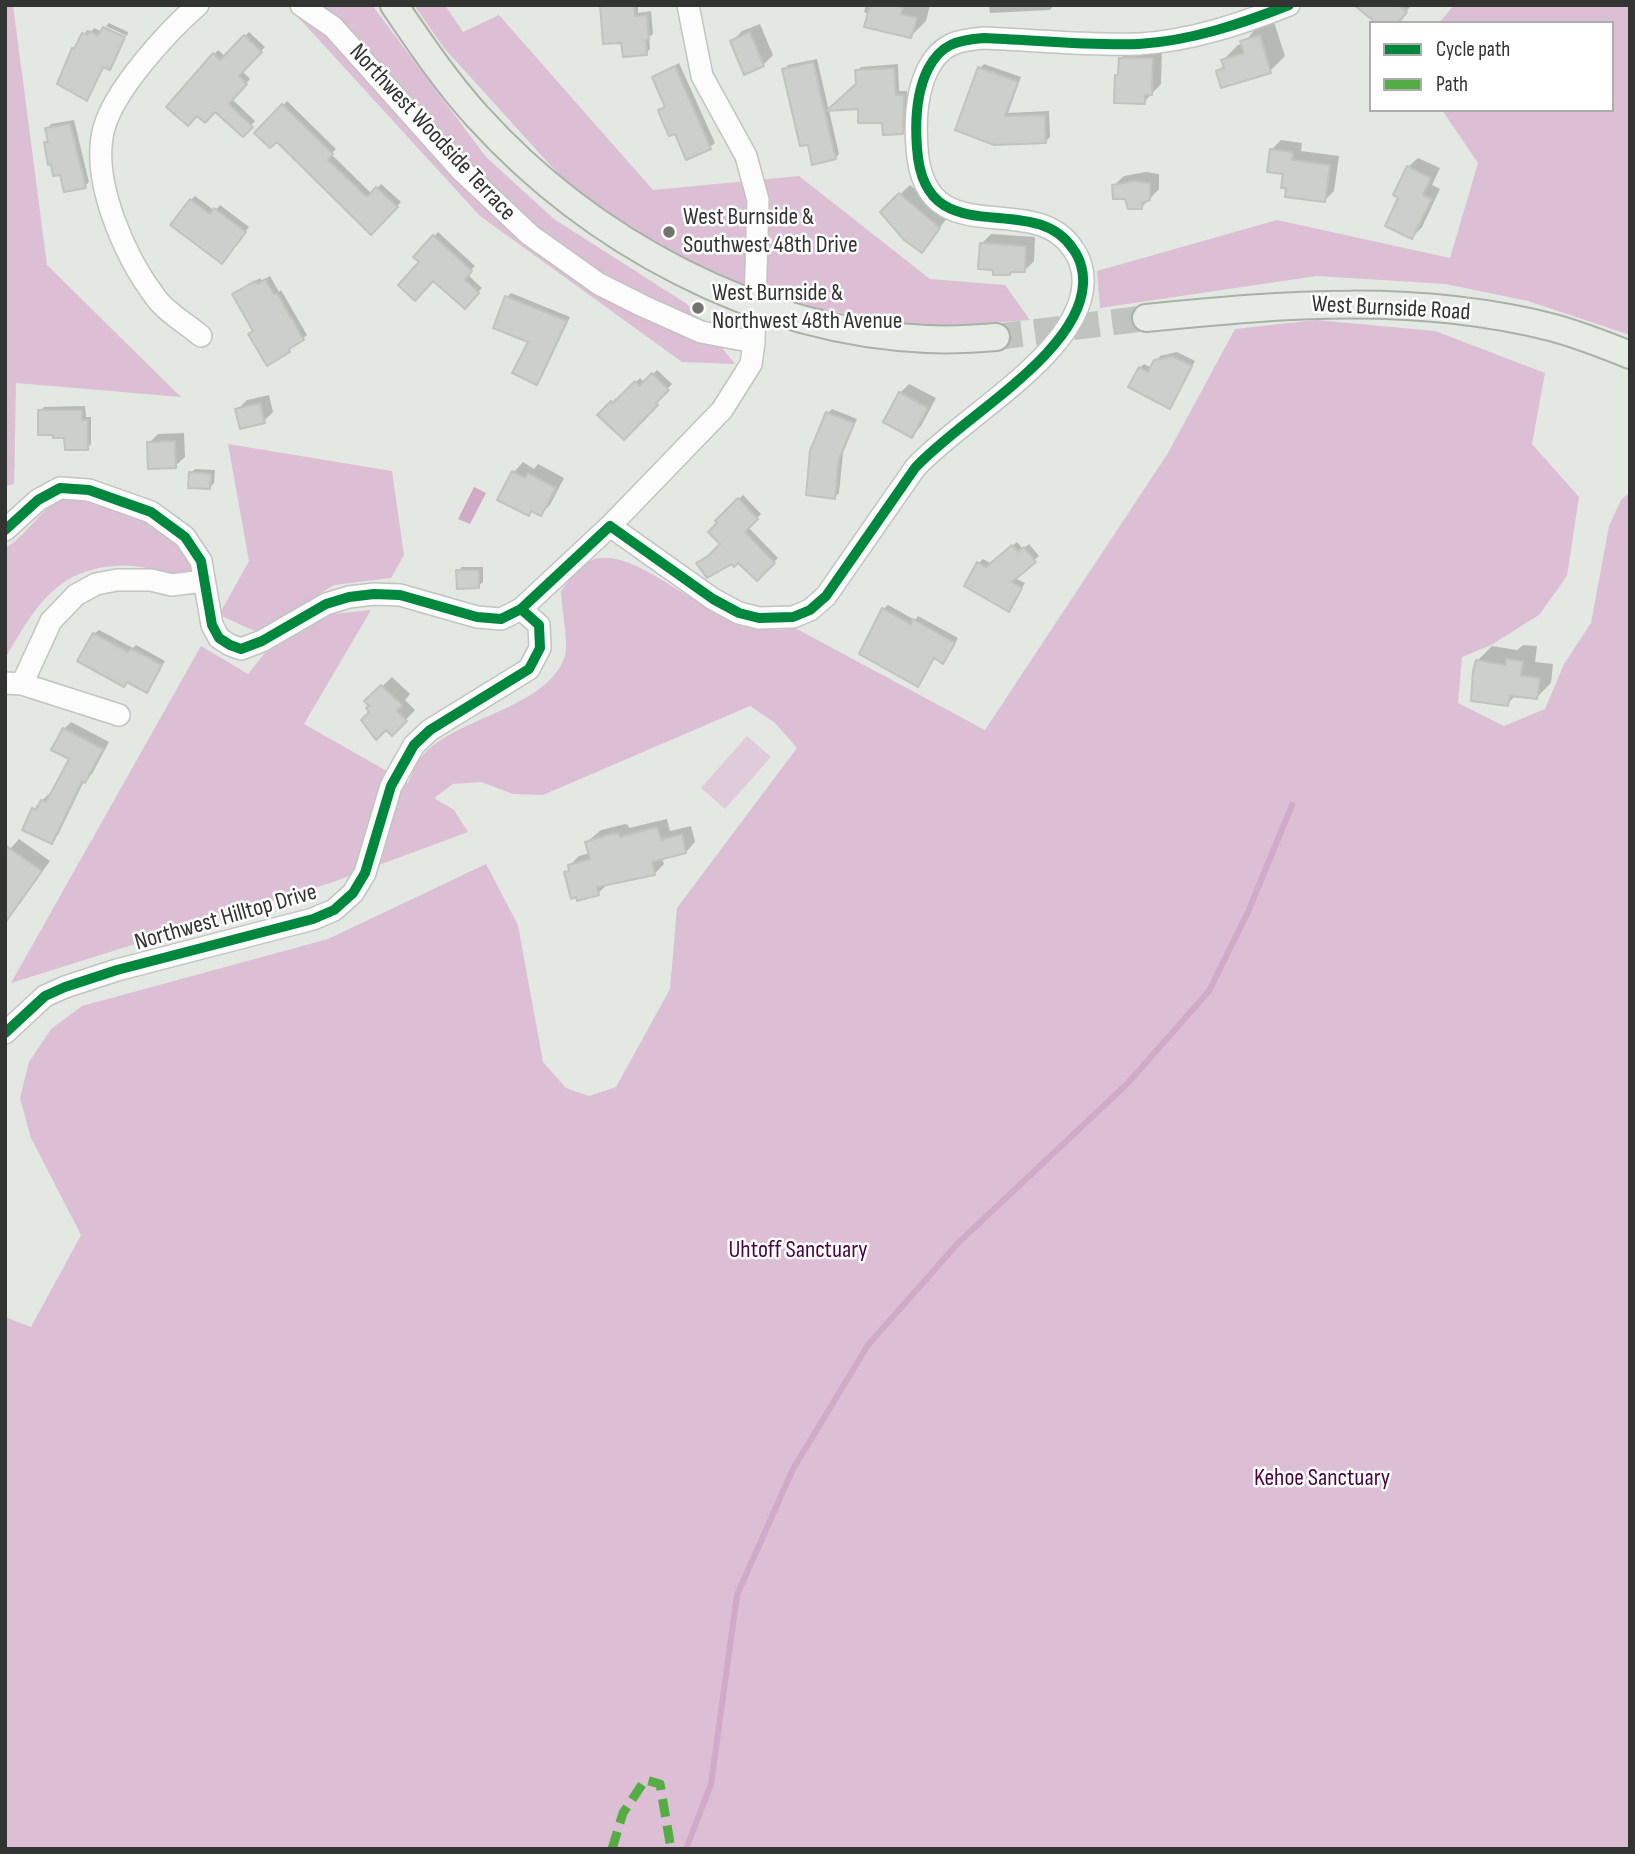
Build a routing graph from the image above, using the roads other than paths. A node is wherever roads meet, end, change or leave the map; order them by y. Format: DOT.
graph roads {
  1 [pos="198,5"];
  2 [pos="300,5"];
  3 [pos="394,5"];
  4 [pos="688,5"];
  5 [pos="1289,5"];
  6 [pos="756,306"];
  7 [pos="1146,318"];
  8 [pos="201,336"];
  9 [pos="996,337"];
  10 [pos="754,342"];
  11 [pos="1630,355"];
  12 [pos="610,526"];
  13 [pos="5,530"];
  14 [pos="203,580"];
  15 [pos="521,609"];
  16 [pos="14,684"];
  17 [pos="119,715"];
  18 [pos="5,1033"];
  1 -- 8 [label="street"];
  2 -- 10 [label="street, Northwest Woodside Terrace"];
  3 -- 6 [label="main road"];
  4 -- 6 [label="street"];
  5 -- 12 [label="street"];
  6 -- 9 [label="main road"];
  6 -- 10 [label="street"];
  7 -- 11 [label="main road, West Burnside Road"];
  10 -- 12 [label="street"];
  12 -- 15 [label="street"];
  13 -- 14 [label="street"];
  14 -- 15 [label="street"];
  14 -- 16 [label="street"];
  15 -- 18 [label="street, Northwest Hilltop Drive"];
  16 -- 17 [label="street"];
}
